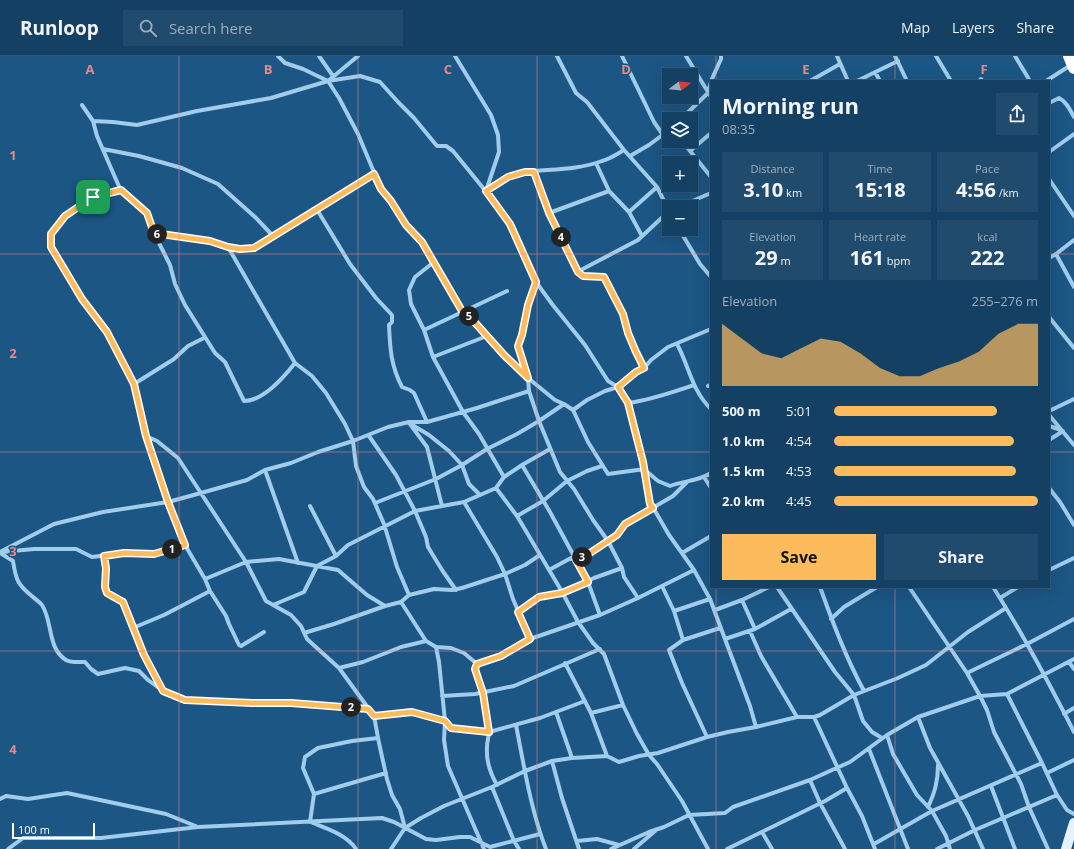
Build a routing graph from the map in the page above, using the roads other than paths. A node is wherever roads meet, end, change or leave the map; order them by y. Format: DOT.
graph roads {
  1 [pos="278,56"];
  2 [pos="319,56"];
  3 [pos="358,56"];
  4 [pos="455,56"];
  5 [pos="557,56"];
  6 [pos="622,56"];
  7 [pos="686,56"];
  8 [pos="721,56"];
  9 [pos="837,56"];
  10 [pos="895,56"];
  11 [pos="1015,56"];
  12 [pos="938,57"];
  13 [pos="898,61"];
  14 [pos="1072,63"];
  15 [pos="840,64"];
  16 [pos="875,72"];
  17 [pos="333,76"];
  18 [pos="711,80"];
  19 [pos="812,80"];
  20 [pos="848,80"];
  21 [pos="860,80"];
  22 [pos="879,80"];
  23 [pos="907,80"];
  24 [pos="950,80"];
  25 [pos="1029,80"];
  26 [pos="1047,80"];
  27 [pos="328,81"];
  28 [pos="709,95"];
  29 [pos="1050,102"];
  30 [pos="82,105"];
  31 [pos="689,112"];
  32 [pos="1074,117"];
  33 [pos="93,121"];
  34 [pos="662,134"];
  35 [pos="710,134"];
  36 [pos="1074,134"];
  37 [pos="662,136"];
  38 [pos="688,148"];
  39 [pos="103,149"];
  40 [pos="624,150"];
  41 [pos="690,151"];
  42 [pos="1050,151"];
  43 [pos="630,156"];
  44 [pos="596,163"];
  45 [pos="534,172"];
  46 [pos="374,174"];
  47 [pos="710,176"];
  48 [pos="1050,180"];
  49 [pos="657,187"];
  50 [pos="121,190"];
  51 [pos="486,191"];
  52 [pos="609,191"];
  53 [pos="710,193"];
  54 [pos="664,200"];
  55 [pos="694,200"];
  56 [pos="316,208"];
  57 [pos="629,212"];
  58 [pos="549,213"];
  59 [pos="1074,216"];
  60 [pos="662,217"];
  61 [pos="154,233"];
  62 [pos="273,236"];
  63 [pos="642,236"];
  64 [pos="684,236"];
  65 [pos="1074,240"];
  66 [pos="228,247"];
  67 [pos="1056,254"];
  68 [pos="1050,257"];
  69 [pos="434,262"];
  70 [pos="578,272"];
  71 [pos="710,276"];
  72 [pos="536,282"];
  73 [pos="1074,287"];
  74 [pos="507,291"];
  75 [pos="462,311"];
  76 [pos="1050,318"];
  77 [pos="424,330"];
  78 [pos="710,330"];
  79 [pos="487,336"];
  80 [pos="204,338"];
  81 [pos="677,344"];
  82 [pos="1074,348"];
  83 [pos="433,357"];
  84 [pos="295,363"];
  85 [pos="644,368"];
  86 [pos="528,378"];
  87 [pos="134,384"];
  88 [pos="694,385"];
  89 [pos="618,387"];
  90 [pos="529,391"];
  91 [pos="1074,399"];
  92 [pos="628,403"];
  93 [pos="564,404"];
  94 [pos="710,408"];
  95 [pos="573,410"];
  96 [pos="1050,411"];
  97 [pos="463,412"];
  98 [pos="1050,416"];
  99 [pos="538,421"];
  100 [pos="409,422"];
  101 [pos="427,422"];
  102 [pos="1050,426"];
  103 [pos="1062,430"];
  104 [pos="146,436"];
  105 [pos="369,436"];
  106 [pos="1050,439"];
  107 [pos="353,441"];
  108 [pos="1074,445"];
  109 [pos="550,449"];
  110 [pos="487,450"];
  111 [pos="462,465"];
  112 [pos="522,465"];
  113 [pos="602,466"];
  114 [pos="644,469"];
  115 [pos="265,470"];
  116 [pos="710,474"];
  117 [pos="504,477"];
  118 [pos="704,478"];
  119 [pos="436,479"];
  120 [pos="567,481"];
  121 [pos="686,482"];
  122 [pos="710,487"];
  123 [pos="496,488"];
  124 [pos="1050,489"];
  125 [pos="405,491"];
  126 [pos="201,493"];
  127 [pos="480,495"];
  128 [pos="543,501"];
  129 [pos="168,502"];
  130 [pos="464,502"];
  131 [pos="375,503"];
  132 [pos="310,506"];
  133 [pos="442,506"];
  134 [pos="653,508"];
  135 [pos="415,511"];
  136 [pos="517,516"];
  137 [pos="1074,525"];
  138 [pos="385,526"];
  139 [pos="710,537"];
  140 [pos="608,541"];
  141 [pos="185,545"];
  142 [pos="0,552"];
  143 [pos="682,553"];
  144 [pos="540,555"];
  145 [pos="104,556"];
  146 [pos="336,556"];
  147 [pos="1074,558"];
  148 [pos="576,560"];
  149 [pos="246,562"];
  150 [pos="298,563"];
  151 [pos="317,566"];
  152 [pos="622,568"];
  153 [pos="549,570"];
  154 [pos="694,570"];
  155 [pos="1050,570"];
  156 [pos="505,574"];
  157 [pos="206,579"];
  158 [pos="588,582"];
  159 [pos="662,586"];
  160 [pos="758,588"];
  161 [pos="767,588"];
  162 [pos="778,588"];
  163 [pos="820,588"];
  164 [pos="876,588"];
  165 [pos="910,588"];
  166 [pos="994,588"];
  167 [pos="1016,588"];
  168 [pos="456,590"];
  169 [pos="210,591"];
  170 [pos="760,592"];
  171 [pos="562,593"];
  172 [pos="409,595"];
  173 [pos="638,598"];
  174 [pos="1000,598"];
  175 [pos="710,599"];
  176 [pos="742,600"];
  177 [pos="401,602"];
  178 [pos="273,604"];
  179 [pos="384,606"];
  180 [pos="1006,608"];
  181 [pos="791,609"];
  182 [pos="715,610"];
  183 [pos="674,611"];
  184 [pos="518,612"];
  185 [pos="600,615"];
  186 [pos="831,619"];
  187 [pos="1074,619"];
  188 [pos="578,622"];
  189 [pos="133,628"];
  190 [pos="720,628"];
  191 [pos="755,629"];
  192 [pos="750,631"];
  193 [pos="264,632"];
  194 [pos="304,633"];
  195 [pos="530,639"];
  196 [pos="725,639"];
  197 [pos="683,640"];
  198 [pos="426,641"];
  199 [pos="1027,644"];
  200 [pos="949,646"];
  201 [pos="436,647"];
  202 [pos="600,649"];
  203 [pos="1074,660"];
  204 [pos="1069,662"];
  205 [pos="565,663"];
  206 [pos="477,664"];
  207 [pos="339,668"];
  208 [pos="1074,669"];
  209 [pos="967,673"];
  210 [pos="1044,675"];
  211 [pos="163,691"];
  212 [pos="864,691"];
  213 [pos="483,693"];
  214 [pos="1007,694"];
  215 [pos="442,696"];
  216 [pos="854,696"];
  217 [pos="980,696"];
  218 [pos="585,701"];
  219 [pos="623,705"];
  220 [pos="1074,708"];
  221 [pos="368,709"];
  222 [pos="556,712"];
  223 [pos="591,713"];
  224 [pos="1064,714"];
  225 [pos="374,716"];
  226 [pos="918,716"];
  227 [pos="797,717"];
  228 [pos="814,717"];
  229 [pos="445,721"];
  230 [pos="516,725"];
  231 [pos="756,727"];
  232 [pos="489,732"];
  233 [pos="1074,732"];
  234 [pos="887,735"];
  235 [pos="707,737"];
  236 [pos="378,738"];
  237 [pos="882,738"];
  238 [pos="869,748"];
  239 [pos="607,756"];
  240 [pos="649,756"];
  241 [pos="572,758"];
  242 [pos="1074,760"];
  243 [pos="552,761"];
  244 [pos="1042,763"];
  245 [pos="938,764"];
  246 [pos="837,768"];
  247 [pos="525,772"];
  248 [pos="386,773"];
  249 [pos="1047,773"];
  250 [pos="1016,774"];
  251 [pos="810,780"];
  252 [pos="495,786"];
  253 [pos="991,786"];
  254 [pos="847,788"];
  255 [pos="314,794"];
  256 [pos="1057,795"];
  257 [pos="0,799"];
  258 [pos="462,800"];
  259 [pos="958,800"];
  260 [pos="820,803"];
  261 [pos="928,807"];
  262 [pos="1029,807"];
  263 [pos="932,811"];
  264 [pos="1074,814"];
  265 [pos="689,815"];
  266 [pos="1002,817"];
  267 [pos="310,822"];
  268 [pos="1074,826"];
  269 [pos="198,827"];
  270 [pos="405,828"];
  271 [pos="658,829"];
  272 [pos="901,830"];
  273 [pos="975,830"];
  274 [pos="762,832"];
  275 [pos="540,834"];
  276 [pos="514,841"];
  277 [pos="577,841"];
  278 [pos="481,843"];
  279 [pos="948,844"];
  280 [pos="619,845"];
  281 [pos="875,847"];
  282 [pos="8,849"];
  283 [pos="356,849"];
  284 [pos="391,849"];
  285 [pos="484,849"];
  286 [pos="519,849"];
  287 [pos="546,849"];
  288 [pos="579,849"];
  289 [pos="611,849"];
  290 [pos="634,849"];
  291 [pos="708,849"];
  292 [pos="727,849"];
  293 [pos="772,849"];
  294 [pos="845,849"];
  295 [pos="908,849"];
  296 [pos="937,849"];
  297 [pos="950,849"];
  298 [pos="983,849"];
  299 [pos="1015,849"];
  300 [pos="1048,849"];
  301 [pos="1066,849"];
  1 -- 27 [label="street"];
  2 -- 17 [label="street"];
  3 -- 17 [label="street"];
  4 -- 51 [label="street"];
  5 -- 40 [label="street"];
  6 -- 34 [label="street"];
  7 -- 28 [label="street"];
  8 -- 18 [label="street"];
  9 -- 15 [label="street"];
  10 -- 13 [label="street"];
  11 -- 25 [label="street"];
  12 -- 24 [label="street"];
  13 -- 16 [label="street"];
  13 -- 23 [label="street"];
  14 -- 26 [label="street"];
  15 -- 19 [label="street"];
  15 -- 20 [label="street"];
  16 -- 21 [label="street"];
  16 -- 22 [label="street"];
  17 -- 27 [label="street"];
  27 -- 33 [label="street"];
  27 -- 46 [label="street"];
  27 -- 51 [label="street"];
  28 -- 31 [label="street"];
  29 -- 32 [label="street"];
  30 -- 33 [label="street"];
  33 -- 39 [label="street"];
  35 -- 41 [label="street"];
  36 -- 42 [label="street"];
  37 -- 43 [label="street"];
  38 -- 41 [label="street"];
  39 -- 50 [label="street"];
  39 -- 62 [label="street"];
  40 -- 43 [label="street"];
  40 -- 44 [label="street"];
  41 -- 47 [label="street"];
  43 -- 49 [label="street"];
  44 -- 45 [label="street"];
  44 -- 52 [label="street"];
  45 -- 51 [label="street"];
  45 -- 58 [label="street"];
  46 -- 56 [label="street"];
  46 -- 69 [label="street"];
  48 -- 59 [label="street"];
  49 -- 54 [label="street"];
  49 -- 57 [label="street"];
  50 -- 61 [label="street"];
  50 -- 87 [label="street"];
  51 -- 72 [label="street"];
  52 -- 57 [label="street"];
  52 -- 58 [label="street"];
  53 -- 55 [label="street"];
  56 -- 62 [label="street"];
  56 -- 101 [label="street"];
  57 -- 63 [label="street"];
  58 -- 70 [label="street"];
  60 -- 63 [label="street"];
  61 -- 66 [label="street"];
  61 -- 80 [label="street"];
  62 -- 66 [label="street"];
  63 -- 70 [label="street"];
  64 -- 71 [label="street"];
  65 -- 67 [label="street"];
  66 -- 84 [label="street"];
  67 -- 68 [label="street"];
  67 -- 73 [label="street"];
  69 -- 75 [label="street"];
  69 -- 77 [label="street"];
  70 -- 85 [label="street"];
  72 -- 86 [label="street"];
  72 -- 89 [label="street"];
  74 -- 75 [label="street"];
  75 -- 77 [label="street"];
  75 -- 79 [label="street"];
  76 -- 82 [label="street"];
  77 -- 83 [label="street"];
  78 -- 81 [label="street"];
  79 -- 83 [label="street"];
  79 -- 86 [label="street"];
  80 -- 84 [label="street"];
  80 -- 87 [label="street"];
  81 -- 85 [label="street"];
  81 -- 88 [label="street"];
  83 -- 97 [label="street"];
  84 -- 107 [label="street"];
  85 -- 89 [label="street"];
  86 -- 90 [label="street"];
  86 -- 93 [label="street"];
  87 -- 104 [label="street"];
  88 -- 92 [label="street"];
  88 -- 94 [label="street"];
  89 -- 92 [label="street"];
  89 -- 95 [label="street"];
  90 -- 97 [label="street"];
  90 -- 99 [label="street"];
  91 -- 96 [label="street"];
  92 -- 114 [label="street"];
  93 -- 95 [label="street"];
  93 -- 99 [label="street"];
  95 -- 113 [label="street"];
  97 -- 101 [label="street"];
  97 -- 110 [label="street"];
  98 -- 103 [label="street"];
  99 -- 109 [label="street"];
  99 -- 110 [label="street"];
  100 -- 101 [label="street"];
  100 -- 105 [label="street"];
  100 -- 111 [label="street"];
  100 -- 119 [label="street"];
  102 -- 103 [label="street"];
  103 -- 106 [label="street"];
  103 -- 108 [label="street"];
  104 -- 126 [label="street"];
  104 -- 129 [label="street"];
  105 -- 107 [label="street"];
  105 -- 125 [label="street"];
  107 -- 115 [label="street"];
  107 -- 131 [label="street"];
  109 -- 112 [label="street"];
  109 -- 120 [label="street"];
  110 -- 111 [label="street"];
  110 -- 117 [label="street"];
  111 -- 119 [label="street"];
  111 -- 127 [label="street"];
  112 -- 117 [label="street"];
  112 -- 128 [label="street"];
  113 -- 114 [label="street"];
  113 -- 120 [label="street"];
  114 -- 121 [label="street"];
  114 -- 134 [label="street"];
  115 -- 126 [label="street"];
  115 -- 150 [label="street"];
  116 -- 118 [label="street"];
  117 -- 123 [label="street"];
  118 -- 121 [label="street"];
  118 -- 122 [label="street"];
  119 -- 125 [label="street"];
  119 -- 133 [label="street"];
  120 -- 128 [label="street"];
  120 -- 140 [label="street"];
  121 -- 134 [label="street"];
  123 -- 127 [label="street"];
  123 -- 136 [label="street"];
  124 -- 137 [label="street"];
  125 -- 131 [label="street"];
  125 -- 135 [label="street"];
  126 -- 129 [label="street"];
  126 -- 149 [label="street"];
  127 -- 130 [label="street"];
  128 -- 136 [label="street"];
  128 -- 148 [label="street"];
  129 -- 141 [label="street"];
  129 -- 142 [label="street"];
  130 -- 133 [label="street"];
  130 -- 156 [label="street"];
  131 -- 138 [label="street"];
  132 -- 146 [label="street"];
  133 -- 135 [label="street"];
  134 -- 140 [label="street"];
  134 -- 143 [label="street"];
  135 -- 138 [label="street"];
  135 -- 168 [label="street"];
  136 -- 144 [label="street"];
  138 -- 146 [label="street"];
  138 -- 172 [label="street"];
  139 -- 143 [label="street"];
  140 -- 148 [label="street"];
  140 -- 152 [label="street"];
  141 -- 145 [label="street"];
  141 -- 157 [label="street"];
  142 -- 145 [label="street"];
  142 -- 211 [label="street"];
  143 -- 154 [label="street"];
  144 -- 153 [label="street"];
  144 -- 156 [label="street"];
  145 -- 189 [label="street"];
  146 -- 151 [label="street"];
  147 -- 155 [label="street"];
  148 -- 153 [label="street"];
  148 -- 158 [label="street"];
  149 -- 150 [label="street"];
  149 -- 157 [label="street"];
  149 -- 178 [label="street"];
  150 -- 151 [label="street"];
  151 -- 178 [label="street"];
  151 -- 179 [label="street"];
  152 -- 158 [label="street"];
  152 -- 173 [label="street"];
  153 -- 171 [label="street"];
  154 -- 159 [label="street"];
  154 -- 175 [label="street"];
  156 -- 168 [label="street"];
  156 -- 184 [label="street"];
  157 -- 169 [label="street"];
  158 -- 171 [label="street"];
  158 -- 185 [label="street"];
  159 -- 173 [label="street"];
  159 -- 183 [label="street"];
  160 -- 170 [label="street"];
  161 -- 170 [label="street"];
  162 -- 181 [label="street"];
  163 -- 186 [label="street"];
  164 -- 186 [label="street"];
  165 -- 200 [label="street"];
  166 -- 174 [label="street"];
  167 -- 174 [label="street"];
  168 -- 172 [label="street"];
  169 -- 189 [label="street"];
  169 -- 193 [label="street"];
  170 -- 176 [label="street"];
  171 -- 184 [label="street"];
  171 -- 188 [label="street"];
  172 -- 177 [label="street"];
  173 -- 185 [label="street"];
  174 -- 180 [label="street"];
  175 -- 182 [label="street"];
  175 -- 183 [label="street"];
  176 -- 182 [label="street"];
  176 -- 191 [label="street"];
  177 -- 179 [label="street"];
  177 -- 198 [label="street"];
  178 -- 194 [label="street"];
  179 -- 194 [label="street"];
  180 -- 199 [label="street"];
  180 -- 200 [label="street"];
  181 -- 191 [label="street"];
  181 -- 216 [label="street"];
  182 -- 190 [label="street"];
  183 -- 197 [label="street"];
  184 -- 195 [label="street"];
  185 -- 188 [label="street"];
  186 -- 212 [label="street"];
  187 -- 199 [label="street"];
  188 -- 195 [label="street"];
  188 -- 202 [label="street"];
  189 -- 211 [label="street"];
  190 -- 196 [label="street"];
  190 -- 197 [label="street"];
  191 -- 192 [label="street"];
  192 -- 196 [label="street"];
  192 -- 227 [label="street"];
  194 -- 207 [label="street"];
  195 -- 206 [label="street"];
  196 -- 231 [label="street"];
  197 -- 235 [label="street"];
  198 -- 201 [label="street"];
  198 -- 207 [label="street"];
  199 -- 209 [label="street"];
  199 -- 210 [label="street"];
  200 -- 209 [label="street"];
  200 -- 212 [label="street"];
  201 -- 206 [label="street"];
  201 -- 215 [label="street"];
  202 -- 205 [label="street"];
  202 -- 219 [label="street"];
  203 -- 204 [label="street"];
  204 -- 208 [label="street"];
  204 -- 210 [label="street"];
  205 -- 213 [label="street"];
  205 -- 218 [label="street"];
  206 -- 213 [label="street"];
  207 -- 221 [label="street"];
  209 -- 217 [label="street"];
  210 -- 214 [label="street"];
  210 -- 224 [label="street"];
  211 -- 221 [label="street"];
  212 -- 216 [label="street"];
  213 -- 215 [label="street"];
  213 -- 232 [label="street"];
  214 -- 217 [label="street"];
  214 -- 244 [label="street"];
  215 -- 229 [label="street"];
  216 -- 228 [label="street"];
  216 -- 237 [label="street"];
  217 -- 226 [label="street"];
  217 -- 250 [label="street"];
  218 -- 222 [label="street"];
  218 -- 223 [label="street"];
  219 -- 223 [label="street"];
  219 -- 240 [label="street"];
  220 -- 224 [label="street"];
  221 -- 225 [label="street"];
  222 -- 230 [label="street"];
  222 -- 241 [label="street"];
  223 -- 239 [label="street"];
  224 -- 233 [label="street"];
  225 -- 229 [label="street"];
  225 -- 236 [label="street"];
  226 -- 234 [label="street"];
  226 -- 245 [label="street"];
  227 -- 228 [label="street"];
  227 -- 231 [label="street"];
  228 -- 246 [label="street"];
  229 -- 232 [label="street"];
  229 -- 258 [label="street"];
  230 -- 232 [label="street"];
  230 -- 247 [label="street"];
  231 -- 235 [label="street"];
  232 -- 252 [label="street"];
  234 -- 237 [label="street"];
  234 -- 261 [label="street"];
  235 -- 240 [label="street"];
  236 -- 248 [label="street"];
  236 -- 255 [label="street"];
  237 -- 238 [label="street"];
  238 -- 246 [label="street"];
  238 -- 272 [label="street"];
  239 -- 240 [label="street"];
  239 -- 241 [label="street"];
  240 -- 265 [label="street"];
  241 -- 243 [label="street"];
  242 -- 249 [label="street"];
  243 -- 247 [label="street"];
  243 -- 277 [label="street"];
  244 -- 249 [label="street"];
  244 -- 250 [label="street"];
  245 -- 259 [label="street"];
  245 -- 261 [label="street"];
  246 -- 251 [label="street"];
  246 -- 254 [label="street"];
  247 -- 252 [label="street"];
  247 -- 275 [label="street"];
  248 -- 255 [label="street"];
  248 -- 270 [label="street"];
  249 -- 256 [label="street"];
  250 -- 253 [label="street"];
  250 -- 262 [label="street"];
  251 -- 260 [label="street"];
  251 -- 265 [label="street"];
  252 -- 258 [label="street"];
  252 -- 276 [label="street"];
  253 -- 259 [label="street"];
  253 -- 266 [label="street"];
  254 -- 260 [label="street"];
  254 -- 281 [label="street"];
  255 -- 267 [label="street"];
  256 -- 262 [label="street"];
  256 -- 264 [label="street"];
  257 -- 269 [label="street"];
  258 -- 270 [label="street"];
  258 -- 278 [label="street"];
  259 -- 263 [label="street"];
  259 -- 273 [label="street"];
  260 -- 274 [label="street"];
  260 -- 294 [label="street"];
  261 -- 263 [label="street"];
  262 -- 266 [label="street"];
  262 -- 300 [label="street"];
  263 -- 272 [label="street"];
  263 -- 279 [label="street"];
  265 -- 271 [label="street"];
  265 -- 291 [label="street"];
  266 -- 273 [label="street"];
  266 -- 299 [label="street"];
  267 -- 269 [label="street"];
  267 -- 270 [label="street"];
  267 -- 283 [label="street"];
  268 -- 301 [label="main road"];
  269 -- 282 [label="street"];
  270 -- 278 [label="street"];
  270 -- 284 [label="street"];
  271 -- 280 [label="street"];
  271 -- 290 [label="street"];
  272 -- 281 [label="street"];
  272 -- 295 [label="street"];
  273 -- 279 [label="street"];
  273 -- 298 [label="street"];
  274 -- 292 [label="street"];
  274 -- 293 [label="street"];
  275 -- 276 [label="street"];
  275 -- 287 [label="street"];
  276 -- 278 [label="street"];
  276 -- 286 [label="street"];
  277 -- 280 [label="street"];
  277 -- 288 [label="street"];
  278 -- 285 [label="street"];
  279 -- 296 [label="street"];
  279 -- 297 [label="street"];
  280 -- 289 [label="street"];
}
